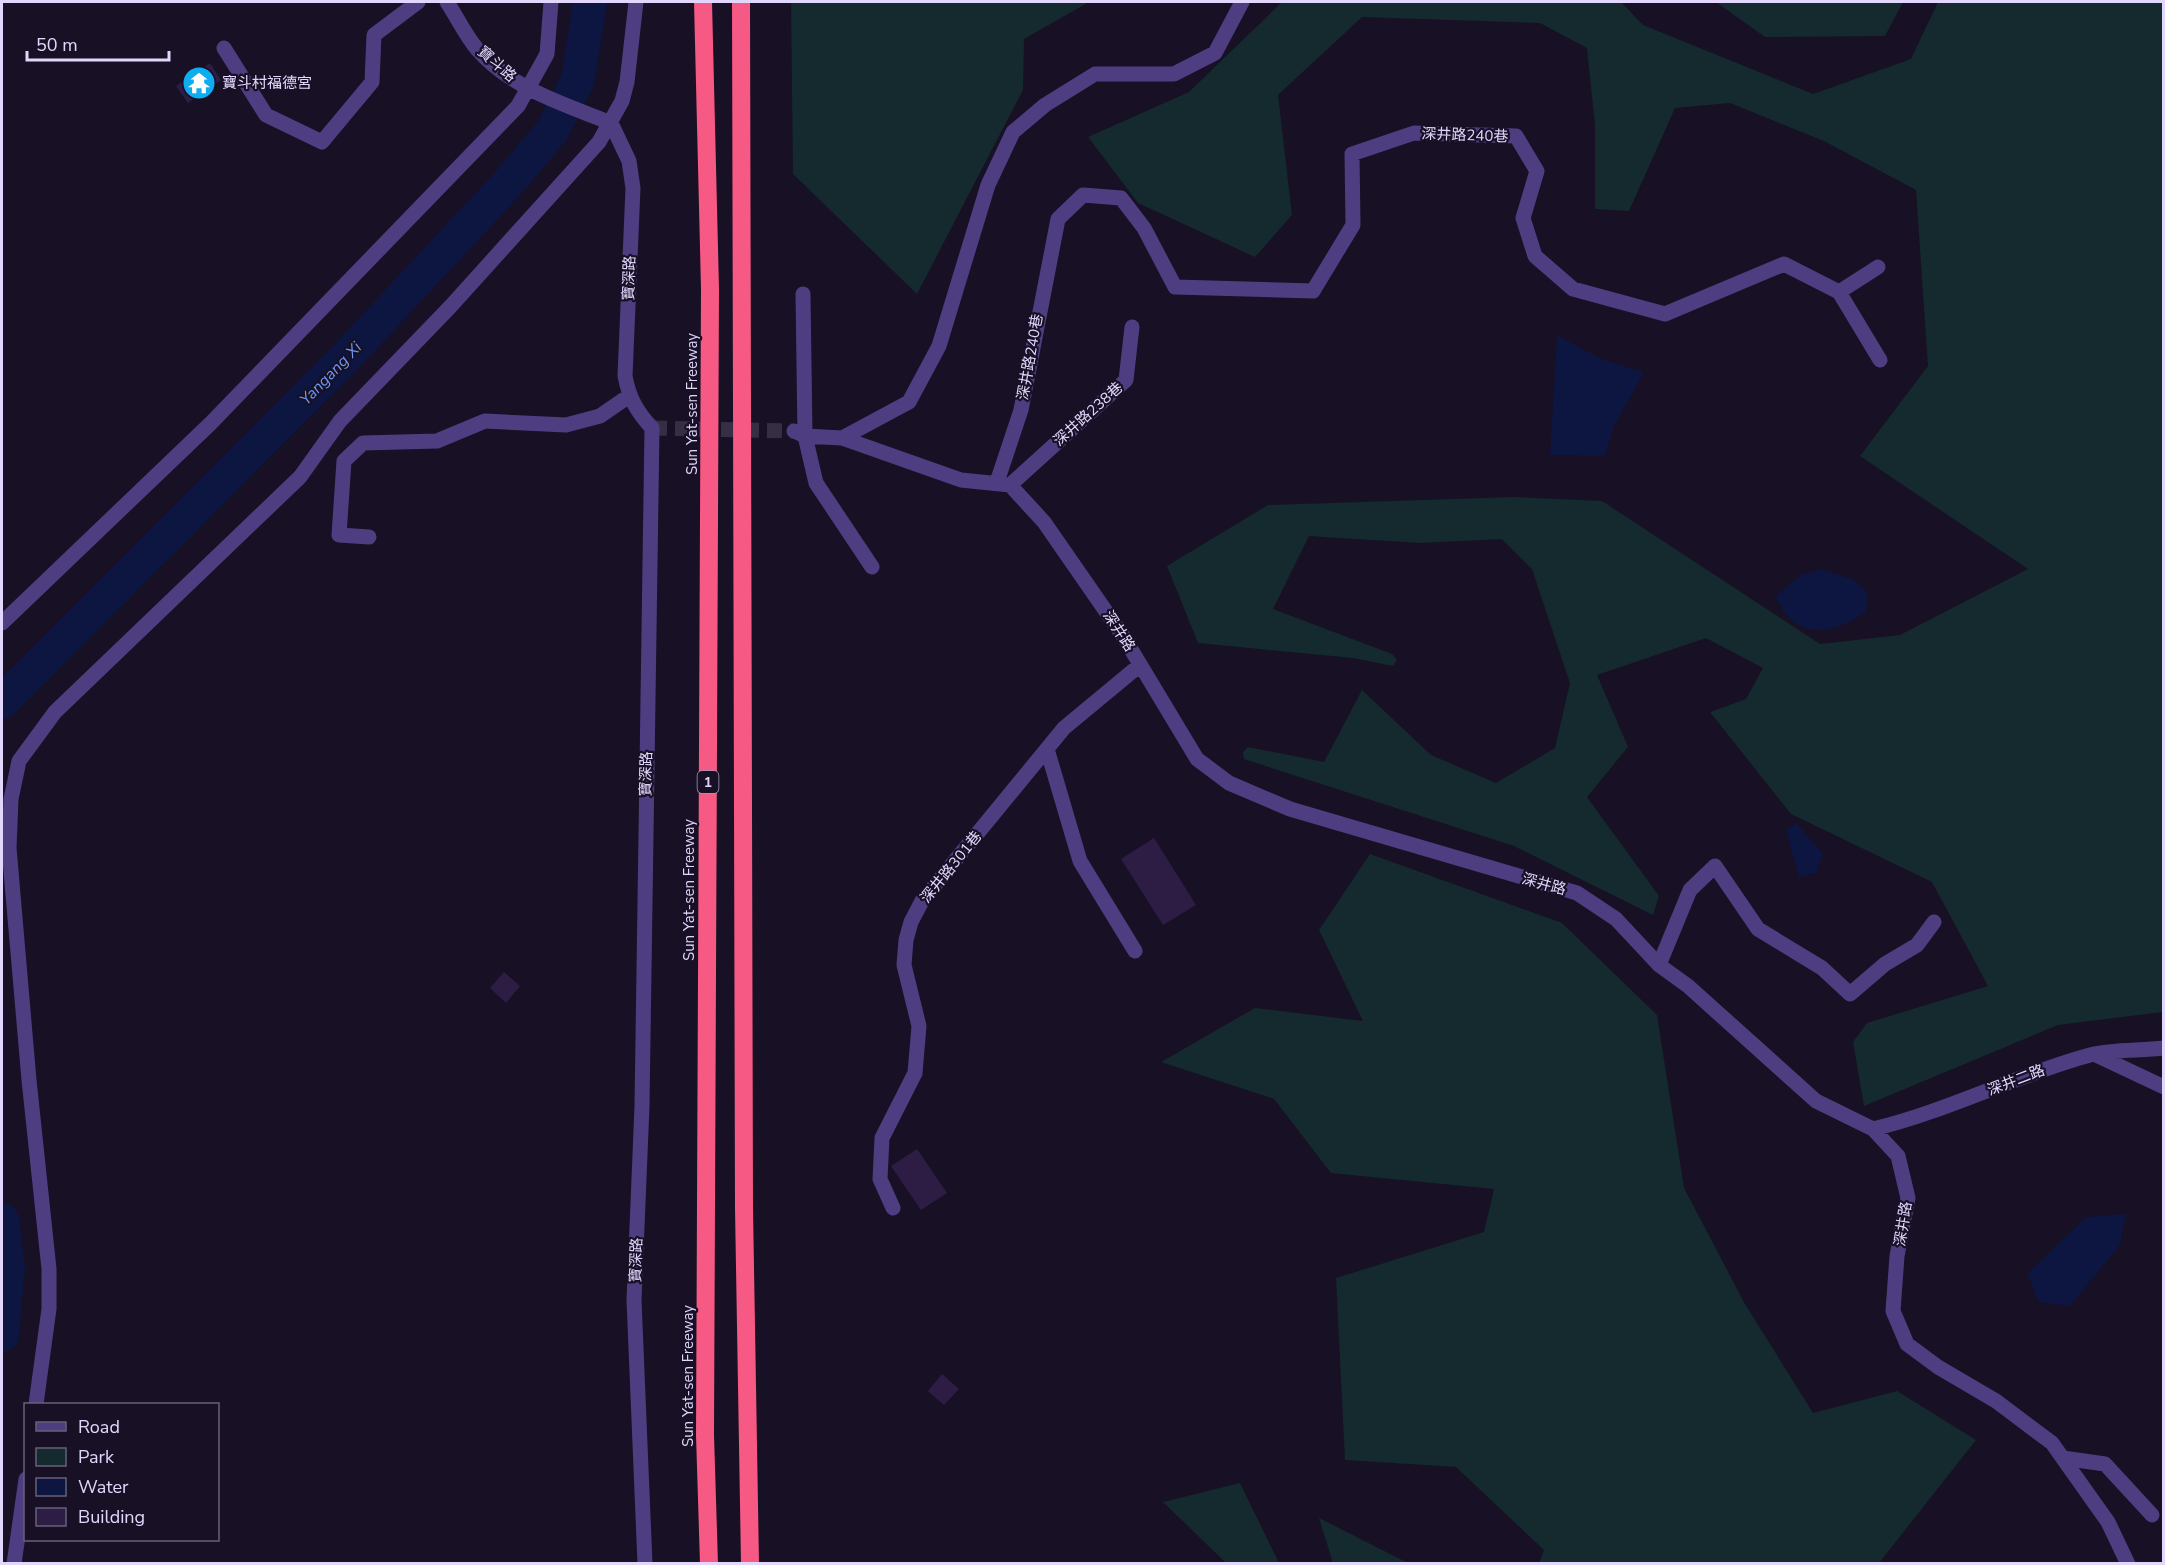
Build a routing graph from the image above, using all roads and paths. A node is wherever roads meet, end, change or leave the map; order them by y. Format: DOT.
graph roads {
  1 [pos="418,2"];
  2 [pos="447,2"];
  3 [pos="551,2"];
  4 [pos="636,2"];
  5 [pos="703,2"];
  6 [pos="741,2"];
  7 [pos="1242,2"];
  8 [pos="224,48"];
  9 [pos="530,90"];
  10 [pos="611,123"];
  11 [pos="1878,267"];
  12 [pos="1839,291"];
  13 [pos="803,294"];
  14 [pos="1132,327"];
  15 [pos="1880,360"];
  16 [pos="629,396"];
  17 [pos="800,434"];
  18 [pos="842,438"];
  19 [pos="1003,483"];
  20 [pos="369,537"];
  21 [pos="872,567"];
  22 [pos="2,623"];
  23 [pos="1140,665"];
  24 [pos="1047,749"];
  25 [pos="1935,922"];
  26 [pos="1135,951"];
  27 [pos="1659,965"];
  28 [pos="2163,1048"];
  29 [pos="2093,1054"];
  30 [pos="2163,1087"];
  31 [pos="1873,1129"];
  32 [pos="893,1208"];
  33 [pos="36,1403"];
  34 [pos="2063,1458"];
  35 [pos="24,1493"];
  36 [pos="2152,1515"];
  37 [pos="14,1563"];
  38 [pos="645,1563"];
  39 [pos="709,1563"];
  40 [pos="750,1563"];
  41 [pos="2128,1563"];
  1 -- 8 [label="street"];
  2 -- 9 [label="street, 寶斗路"];
  3 -- 9 [label="street"];
  4 -- 10 [label="street"];
  5 -- 39 [label="highway, Sun Yat-sen Freeway / 1"];
  6 -- 40 [label="highway"];
  7 -- 18 [label="street"];
  9 -- 10 [label="street, 寶斗路"];
  9 -- 22 [label="street"];
  10 -- 16 [label="street, 寶深路"];
  10 -- 33 [label="street"];
  11 -- 12 [label="street"];
  12 -- 15 [label="street"];
  12 -- 19 [label="street, 深井路240巷"];
  13 -- 17 [label="street"];
  14 -- 19 [label="street, 深井路238巷"];
  16 -- 20 [label="street"];
  16 -- 38 [label="street, 寶深路"];
  17 -- 18 [label="street"];
  17 -- 21 [label="street"];
  18 -- 19 [label="street"];
  19 -- 23 [label="street, 深井路"];
  23 -- 24 [label="street, 深井路301巷"];
  23 -- 27 [label="street, 深井路"];
  24 -- 26 [label="street"];
  24 -- 32 [label="street, 深井路301巷"];
  25 -- 27 [label="street"];
  27 -- 31 [label="street, 深井路"];
  28 -- 29 [label="street, 深井二路"];
  29 -- 30 [label="street"];
  29 -- 31 [label="street, 深井二路"];
  31 -- 34 [label="street, 深井路"];
  34 -- 36 [label="street"];
  34 -- 41 [label="street, 深井路"];
  35 -- 37 [label="street"];
}
